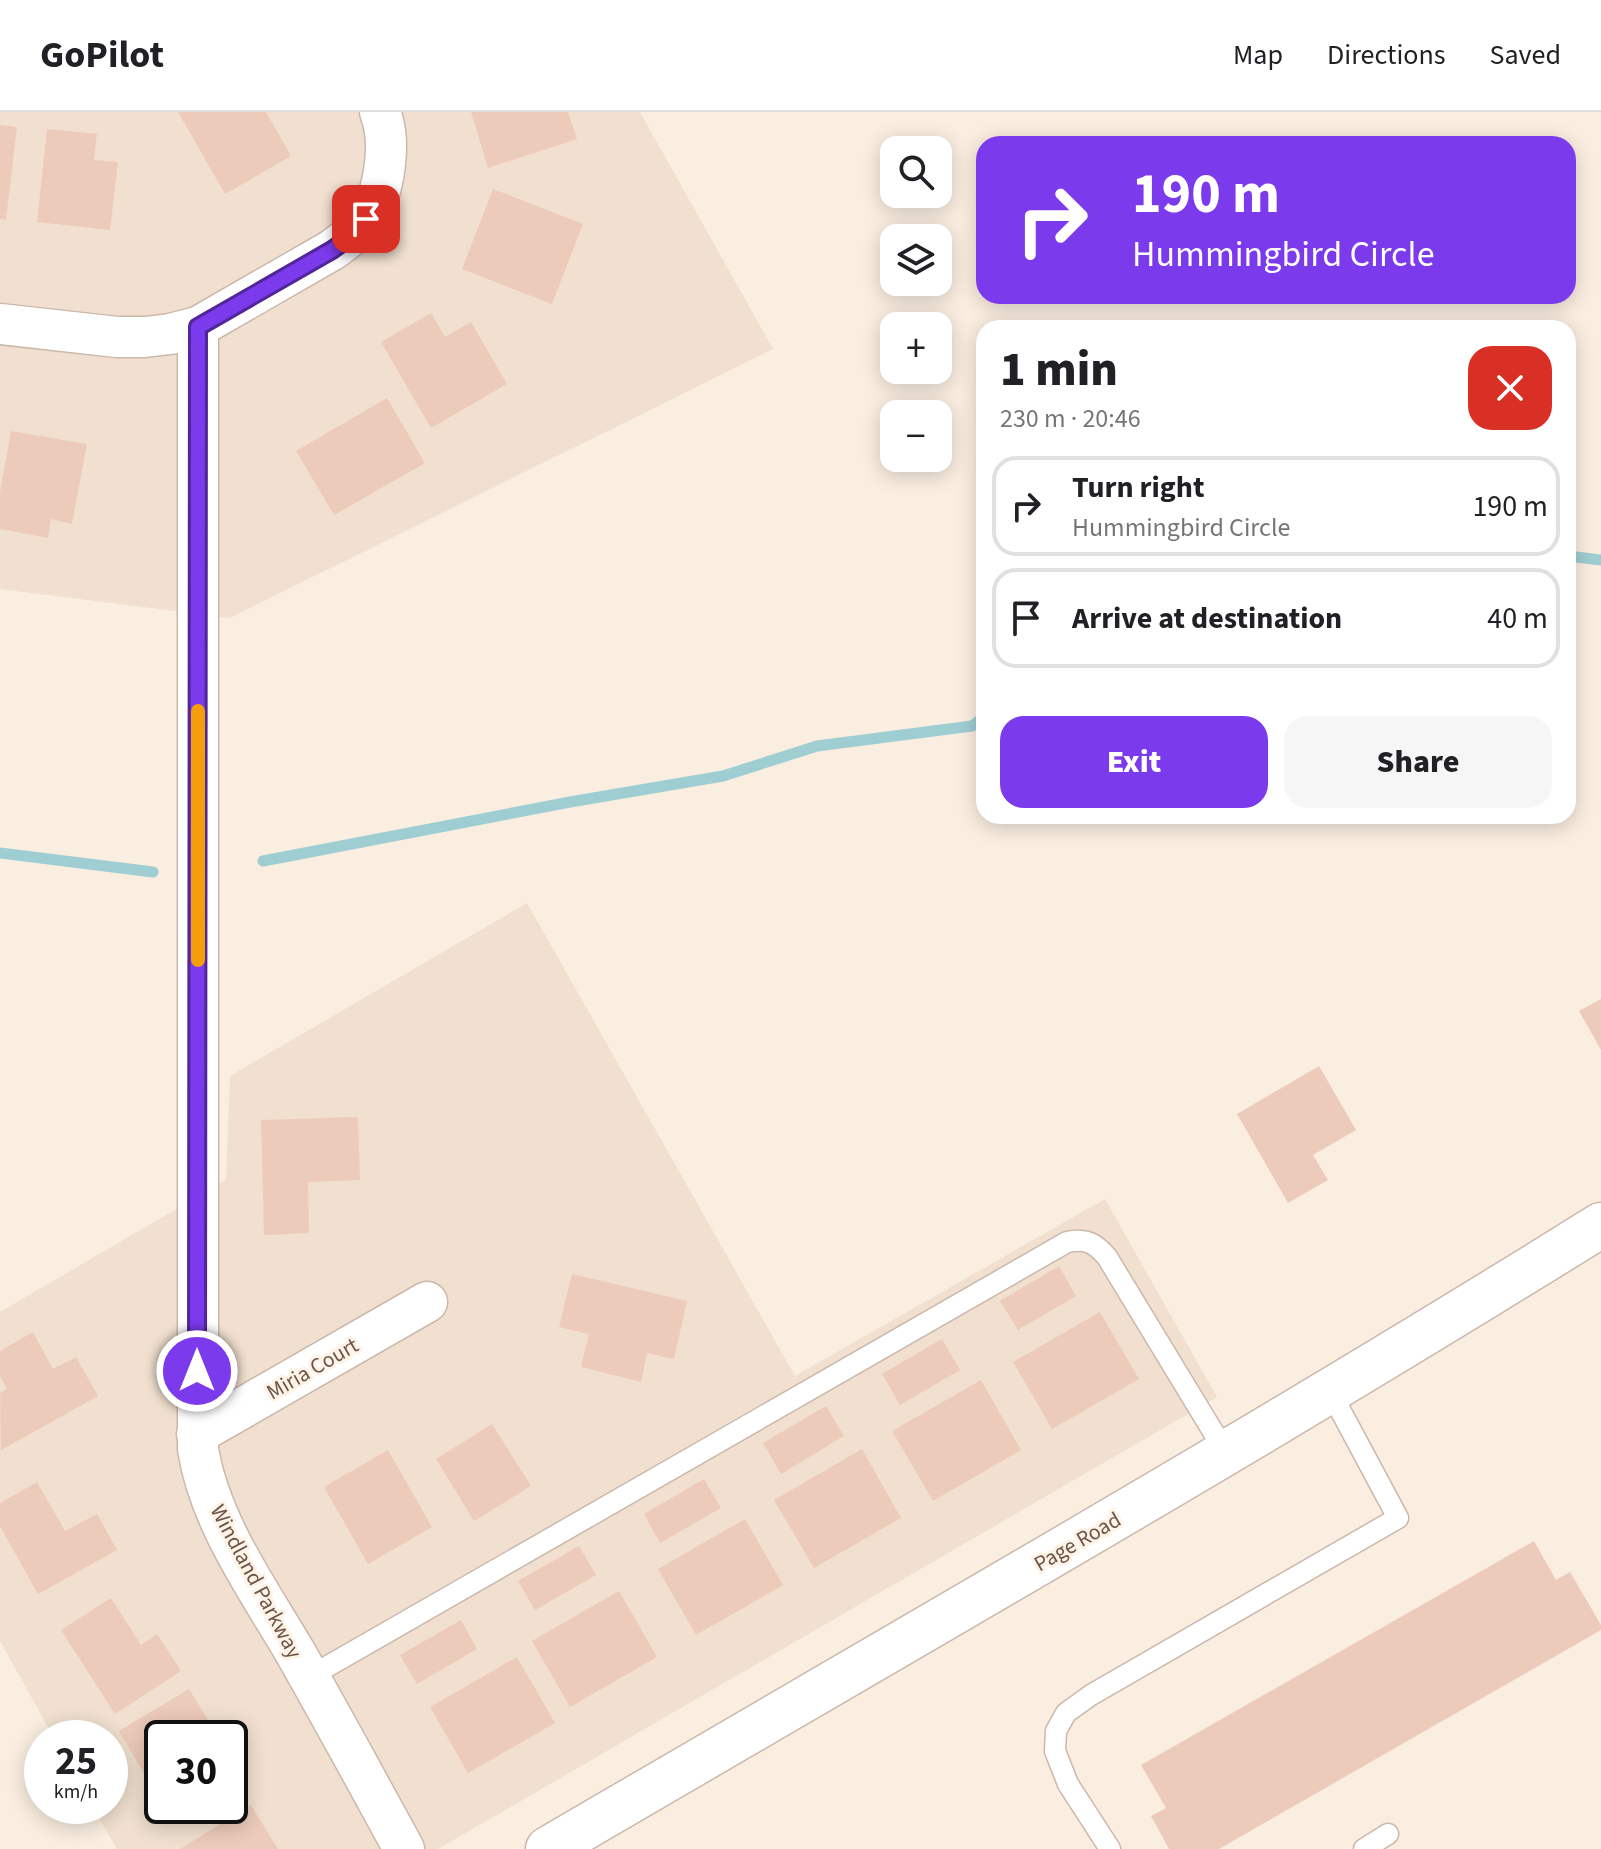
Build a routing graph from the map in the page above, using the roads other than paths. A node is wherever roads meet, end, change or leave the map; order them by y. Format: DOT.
graph roads {
  1 [pos="380,112"];
  2 [pos="0,324"];
  3 [pos="198,327"];
  4 [pos="1601,1225"];
  5 [pos="427,1302"];
  6 [pos="1330,1391"];
  7 [pos="197,1434"];
  8 [pos="1226,1453"];
  9 [pos="309,1677"];
  10 [pos="1388,1834"];
  11 [pos="404,1849"];
  12 [pos="548,1849"];
  13 [pos="1110,1849"];
  14 [pos="1364,1849"];
  1 -- 3 [label="street"];
  2 -- 3 [label="street"];
  3 -- 7 [label="street, Windland Parkway"];
  4 -- 6 [label="street, Page Road"];
  5 -- 7 [label="street, Miria Court"];
  6 -- 8 [label="street, Page Road"];
  6 -- 13 [label="lane"];
  7 -- 9 [label="street, Windland Parkway"];
  8 -- 9 [label="lane"];
  8 -- 12 [label="street, Page Road"];
  9 -- 11 [label="street, Windland Parkway"];
  10 -- 14 [label="lane"];
}
